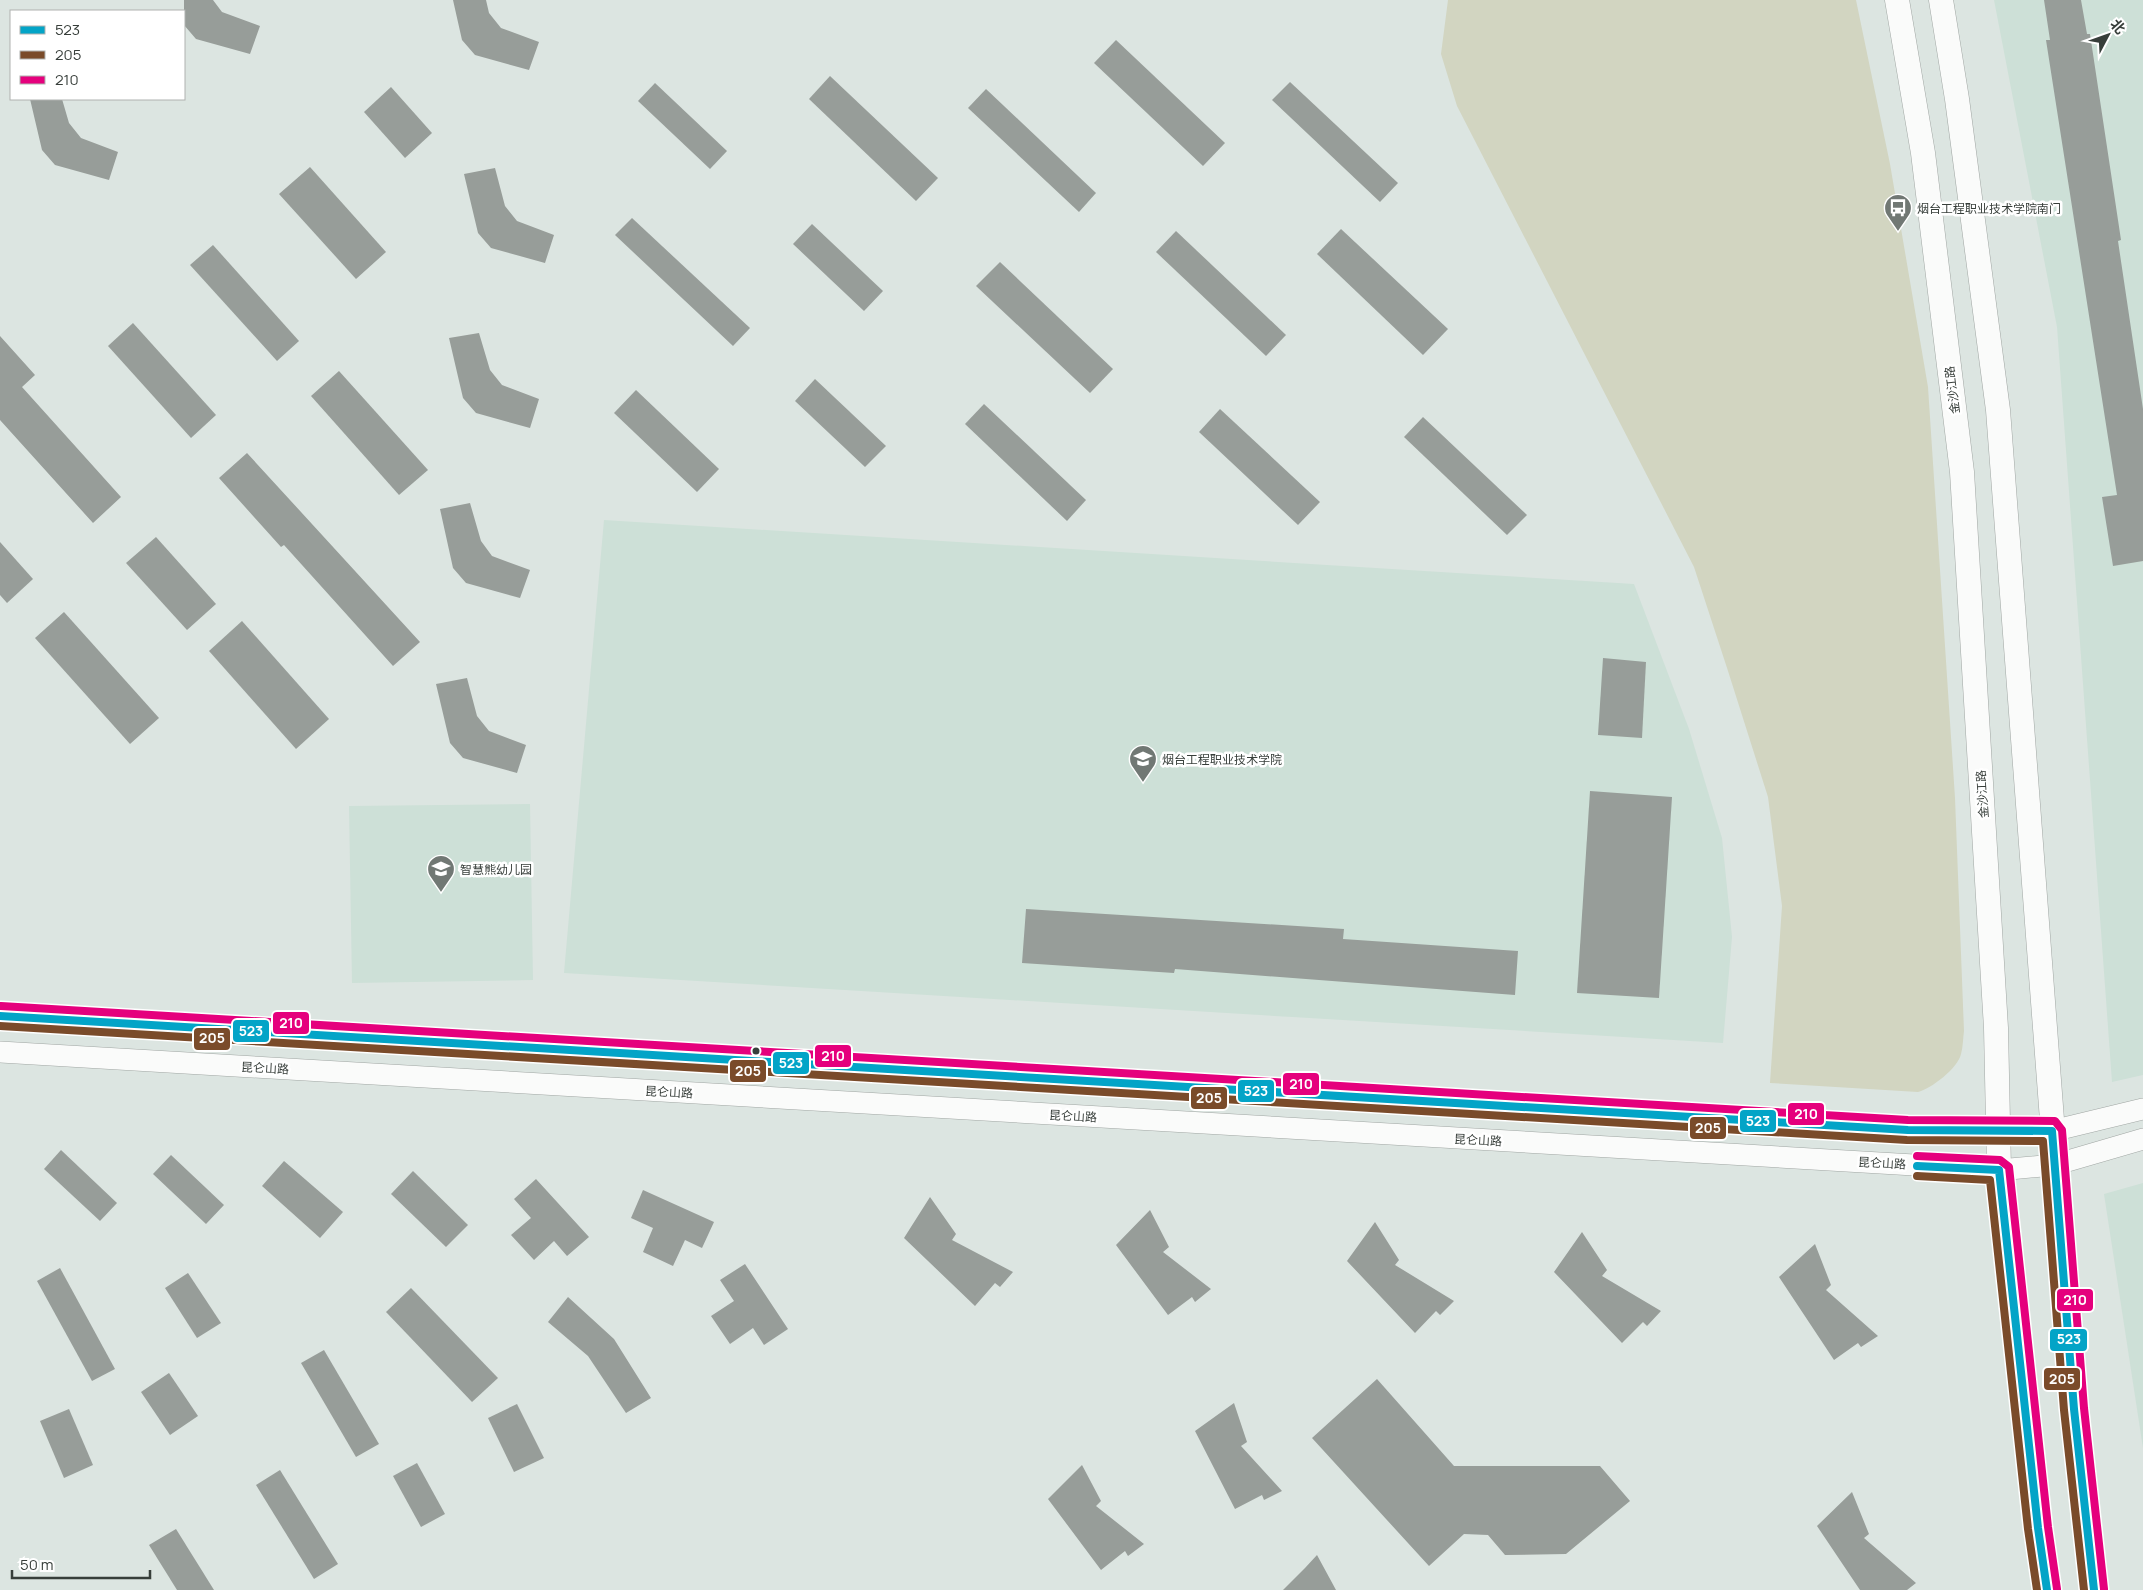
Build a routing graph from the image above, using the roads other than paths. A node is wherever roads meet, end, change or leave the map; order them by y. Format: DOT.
graph roads {
  1 [pos="1897,0"];
  2 [pos="1941,0"];
  3 [pos="0,1016"];
  4 [pos="0,1052"];
  5 [pos="2143,1108"];
  6 [pos="2000,1132"];
  7 [pos="2052,1132"];
  8 [pos="2143,1139"];
  9 [pos="2054,1165"];
  10 [pos="1999,1170"];
  11 [pos="2048,1590"];
  12 [pos="2094,1590"];
  1 -- 6 [label="main road, 金沙江路"];
  2 -- 7 [label="main road"];
  3 -- 6 [label="street"];
  4 -- 10 [label="street, 昆仑山路"];
  5 -- 7 [label="street"];
  6 -- 7 [label="street"];
  6 -- 10 [label="main road, 金沙江路"];
  7 -- 9 [label="main road"];
  8 -- 9 [label="street, 昆仑山路"];
  9 -- 10 [label="street, 昆仑山路"];
  9 -- 12 [label="main road"];
  10 -- 11 [label="main road, 金沙江路"];
}
